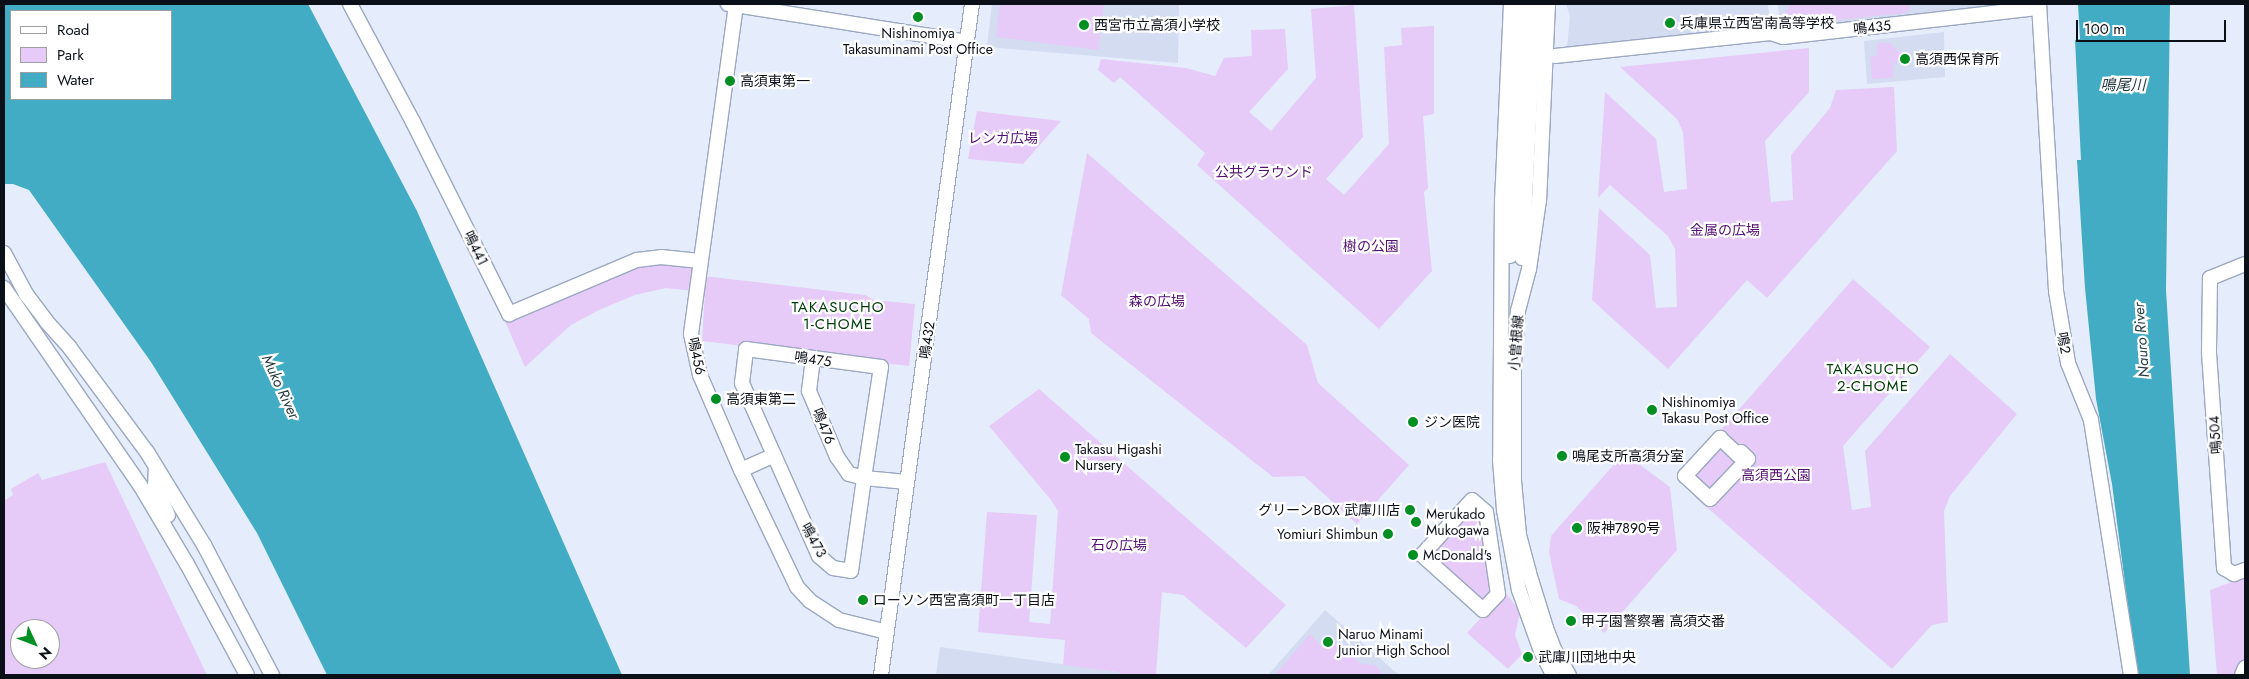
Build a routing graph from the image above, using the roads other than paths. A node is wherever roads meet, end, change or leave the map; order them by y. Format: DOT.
graph roads {
  1 [pos="350,4"];
  2 [pos="732,4"];
  3 [pos="972,4"];
  4 [pos="1511,4"];
  5 [pos="1523,4"];
  6 [pos="1535,4"];
  7 [pos="1548,4"];
  8 [pos="2039,6"];
  9 [pos="967,42"];
  10 [pos="1555,56"];
  11 [pos="1521,186"];
  12 [pos="4,253"];
  13 [pos="700,261"];
  14 [pos="2245,264"];
  15 [pos="4,288"];
  16 [pos="1518,311"];
  17 [pos="1502,334"];
  18 [pos="813,360"];
  19 [pos="774,455"];
  20 [pos="1748,459"];
  21 [pos="156,467"];
  22 [pos="740,470"];
  23 [pos="864,478"];
  24 [pos="907,482"];
  25 [pos="2245,570"];
  26 [pos="1498,594"];
  27 [pos="203,595"];
  28 [pos="887,632"];
  29 [pos="2245,668"];
  30 [pos="247,675"];
  31 [pos="272,675"];
  32 [pos="881,675"];
  33 [pos="1553,675"];
  34 [pos="1570,675"];
  35 [pos="2131,675"];
  36 [pos="2242,675"];
  1 -- 13 [label="street, 鳴441"];
  2 -- 9 [label="street"];
  2 -- 13 [label="street, 鳴456"];
  3 -- 9 [label="street, 鳴432"];
  4 -- 17 [label="street, 小曽根線"];
  5 -- 11 [label="street"];
  6 -- 11 [label="street"];
  7 -- 16 [label="street, 小曽根線"];
  8 -- 10 [label="street, 鳴435"];
  8 -- 35 [label="street, 鳴2"];
  9 -- 24 [label="street, 鳴432"];
  11 -- 16 [label="street"];
  11 -- 17 [label="street"];
  12 -- 21 [label="street"];
  13 -- 22 [label="street, 鳴456"];
  14 -- 25 [label="street, 鳴504"];
  15 -- 27 [label="street"];
  16 -- 34 [label="street, 小曽根線"];
  17 -- 33 [label="street, 小曽根線"];
  18 -- 19 [label="street, 鳴475"];
  18 -- 23 [label="street, 鳴476"];
  18 -- 23 [label="street, 鳴475"];
  19 -- 22 [label="street"];
  19 -- 23 [label="street, 鳴473"];
  20 -- 20 [label="street"];
  21 -- 27 [label="street"];
  21 -- 31 [label="street"];
  22 -- 28 [label="street, 鳴456"];
  23 -- 24 [label="street"];
  24 -- 28 [label="street, 鳴432"];
  26 -- 26 [label="street"];
  27 -- 30 [label="street"];
  28 -- 32 [label="street, 鳴432"];
  29 -- 36 [label="street"];
}
